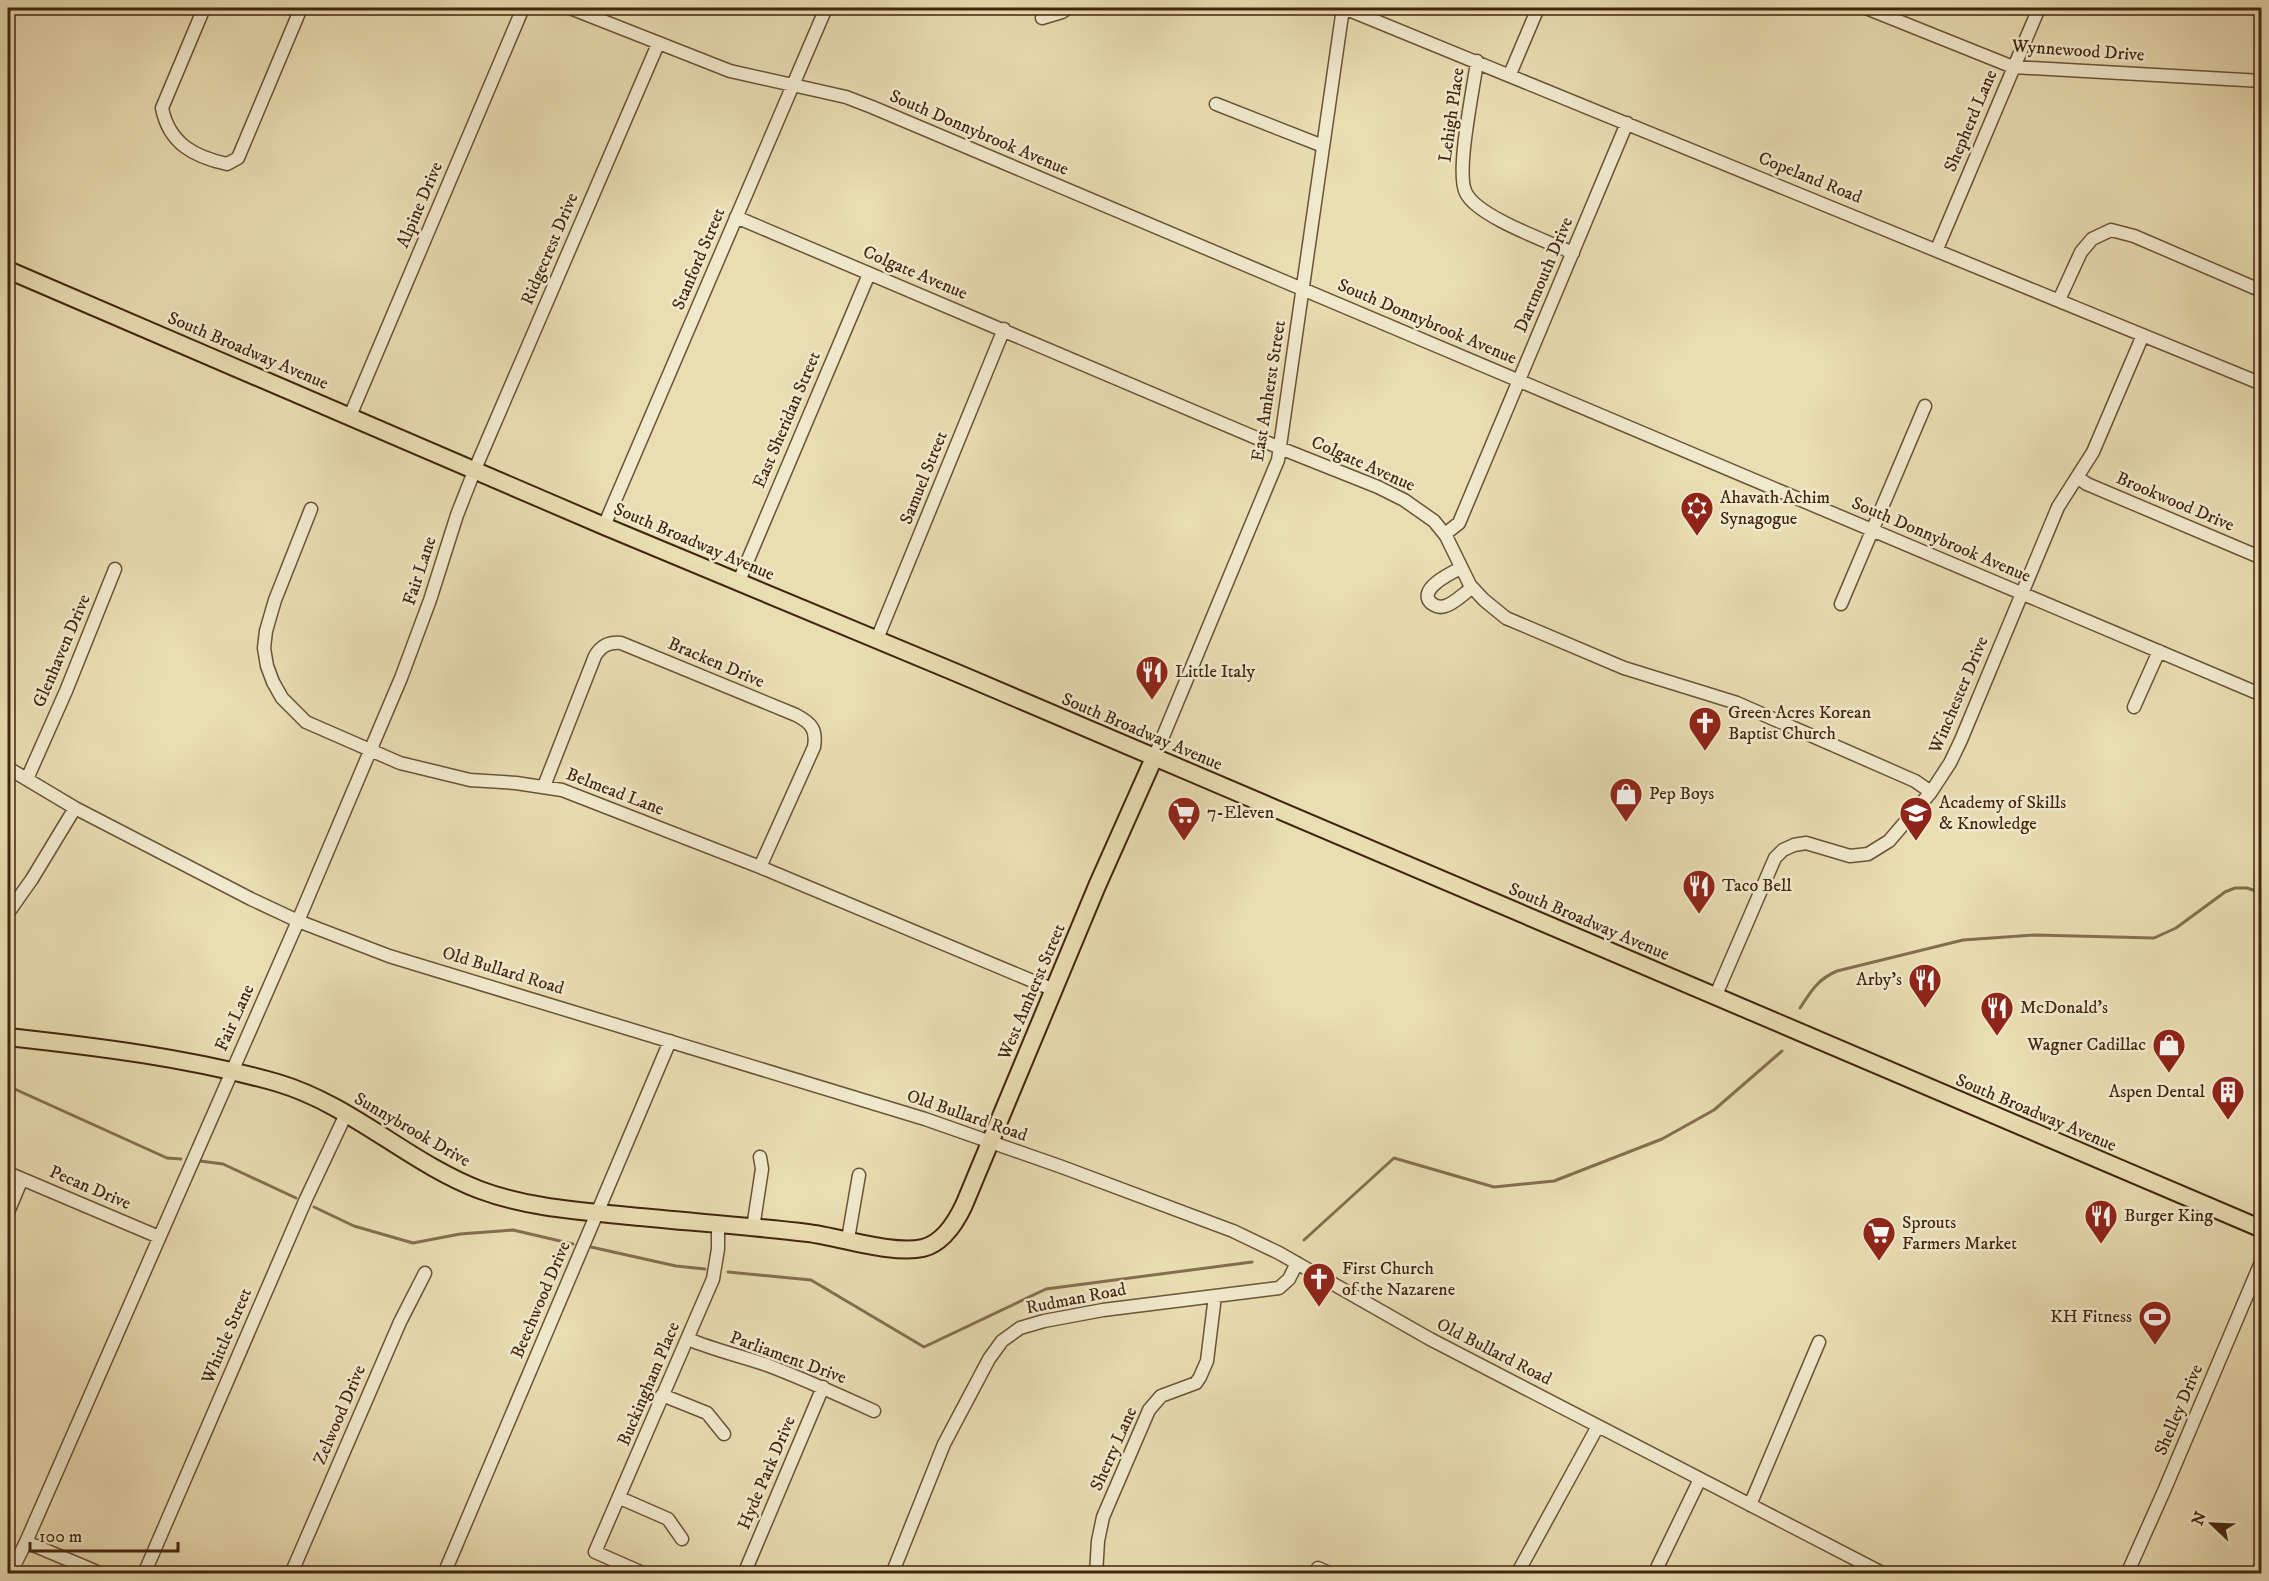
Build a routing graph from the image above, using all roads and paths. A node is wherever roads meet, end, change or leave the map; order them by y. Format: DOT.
graph roads {
  1 [pos="204,8"];
  2 [pos="301,8"];
  3 [pos="523,8"];
  4 [pos="570,8"];
  5 [pos="826,8"];
  6 [pos="1068,8"];
  7 [pos="1343,8"];
  8 [pos="1538,8"];
  9 [pos="1866,8"];
  10 [pos="2039,8"];
  11 [pos="1042,18"];
  12 [pos="658,44"];
  13 [pos="1477,61"];
  14 [pos="2013,67"];
  15 [pos="1510,74"];
  16 [pos="2262,81"];
  17 [pos="793,85"];
  18 [pos="1216,104"];
  19 [pos="1628,123"];
  20 [pos="1323,146"];
  21 [pos="736,218"];
  22 [pos="1936,249"];
  23 [pos="1573,253"];
  24 [pos="8,270"];
  25 [pos="869,274"];
  26 [pos="1303,289"];
  27 [pos="2262,291"];
  28 [pos="2059,300"];
  29 [pos="1004,329"];
  30 [pos="2143,335"];
  31 [pos="1519,381"];
  32 [pos="2262,384"];
  33 [pos="1925,406"];
  34 [pos="350,416"];
  35 [pos="1280,448"];
  36 [pos="475,469"];
  37 [pos="2077,477"];
  38 [pos="311,509"];
  39 [pos="604,525"];
  40 [pos="1874,531"];
  41 [pos="1445,534"];
  42 [pos="2262,558"];
  43 [pos="1461,567"];
  44 [pos="116,569"];
  45 [pos="739,581"];
  46 [pos="1473,588"];
  47 [pos="2021,593"];
  48 [pos="1841,604"];
  49 [pos="877,639"];
  50 [pos="2159,651"];
  51 [pos="2262,695"];
  52 [pos="2134,707"];
  53 [pos="369,750"];
  54 [pos="1154,758"];
  55 [pos="8,768"];
  56 [pos="27,779"];
  57 [pos="544,786"];
  58 [pos="1931,792"];
  59 [pos="75,808"];
  60 [pos="760,867"];
  61 [pos="8,913"];
  62 [pos="298,921"];
  63 [pos="1054,990"];
  64 [pos="1714,997"];
  65 [pos="8,1037"];
  66 [pos="670,1041"];
  67 [pos="231,1071"];
  68 [pos="346,1114"];
  69 [pos="990,1142"];
  70 [pos="760,1157"];
  71 [pos="8,1173"];
  72 [pos="859,1175"];
  73 [pos="22,1179"];
  74 [pos="8,1212"];
  75 [pos="596,1213"];
  76 [pos="718,1224"];
  77 [pos="753,1228"];
  78 [pos="2262,1229"];
  79 [pos="159,1237"];
  80 [pos="941,1237"];
  81 [pos="848,1239"];
  82 [pos="2262,1260"];
  83 [pos="1297,1263"];
  84 [pos="425,1273"];
  85 [pos="1215,1296"];
  86 [pos="688,1340"];
  87 [pos="1819,1342"];
  88 [pos="823,1387"];
  89 [pos="662,1395"];
  90 [pos="874,1411"];
  91 [pos="1598,1426"];
  92 [pos="724,1434"];
  93 [pos="1700,1479"];
  94 [pos="620,1498"];
  95 [pos="1750,1505"];
  96 [pos="682,1539"];
  97 [pos="26,1542"];
  98 [pos="1318,1568"];
  99 [pos="10,1574"];
  100 [pos="102,1574"];
  101 [pos="144,1574"];
  102 [pos="291,1574"];
  103 [pos="444,1574"];
  104 [pos="645,1574"];
  105 [pos="744,1574"];
  106 [pos="892,1574"];
  107 [pos="1096,1574"];
  108 [pos="1330,1574"];
  109 [pos="1517,1574"];
  110 [pos="1654,1574"];
  111 [pos="1884,1574"];
  112 [pos="2127,1574"];
  1 -- 2 [label="street"];
  3 -- 34 [label="street, Alpine Drive"];
  4 -- 12 [label="street, South Donnybrook Avenue"];
  5 -- 17 [label="street, Stanford Street"];
  6 -- 11 [label="street"];
  7 -- 13 [label="street, Copeland Road"];
  7 -- 20 [label="street, East Amherst Street"];
  8 -- 15 [label="street"];
  9 -- 14 [label="street, Wynnewood Drive"];
  10 -- 14 [label="street, Shepherd Lane"];
  12 -- 17 [label="street, South Donnybrook Avenue"];
  12 -- 36 [label="street, Ridgecrest Drive"];
  13 -- 15 [label="street, Copeland Road"];
  13 -- 23 [label="street, Lehigh Place"];
  14 -- 16 [label="street, Wynnewood Drive"];
  14 -- 22 [label="street, Shepherd Lane"];
  15 -- 19 [label="street, Copeland Road"];
  17 -- 21 [label="street, Stanford Street"];
  17 -- 26 [label="street, South Donnybrook Avenue"];
  18 -- 20 [label="street"];
  19 -- 22 [label="street, Copeland Road"];
  19 -- 23 [label="street, Dartmouth Drive"];
  20 -- 26 [label="street, East Amherst Street"];
  21 -- 25 [label="street, Colgate Avenue"];
  21 -- 39 [label="street, Stanford Street"];
  22 -- 28 [label="street, Copeland Road"];
  23 -- 31 [label="street, Dartmouth Drive"];
  24 -- 34 [label="main road, South Broadway Avenue"];
  25 -- 29 [label="street, Colgate Avenue"];
  25 -- 45 [label="street, East Sheridan Street"];
  26 -- 31 [label="street, South Donnybrook Avenue"];
  26 -- 35 [label="street, East Amherst Street"];
  27 -- 28 [label="street"];
  28 -- 30 [label="street, Copeland Road"];
  29 -- 35 [label="street, Colgate Avenue"];
  29 -- 49 [label="street, Samuel Street"];
  30 -- 32 [label="street, Copeland Road"];
  30 -- 37 [label="street, Winchester Drive"];
  31 -- 40 [label="street, South Donnybrook Avenue"];
  31 -- 41 [label="street, Dartmouth Drive"];
  33 -- 40 [label="street"];
  34 -- 36 [label="main road, South Broadway Avenue"];
  35 -- 41 [label="street, Colgate Avenue"];
  35 -- 54 [label="street, East Amherst Street"];
  36 -- 39 [label="main road, South Broadway Avenue"];
  36 -- 53 [label="street, Fair Lane"];
  37 -- 42 [label="street, Brookwood Drive"];
  37 -- 47 [label="street, Winchester Drive"];
  38 -- 53 [label="street, Belmead Lane"];
  39 -- 45 [label="main road, South Broadway Avenue"];
  40 -- 47 [label="street, South Donnybrook Avenue"];
  40 -- 48 [label="street"];
  41 -- 43 [label="street, Colgate Avenue"];
  43 -- 46 [label="street, Colgate Avenue"];
  43 -- 46 [label="street"];
  44 -- 56 [label="street, Glenhaven Drive"];
  45 -- 49 [label="main road, South Broadway Avenue"];
  46 -- 58 [label="street, Colgate Avenue"];
  47 -- 50 [label="street, South Donnybrook Avenue"];
  47 -- 58 [label="street, Winchester Drive"];
  49 -- 54 [label="main road, South Broadway Avenue"];
  50 -- 51 [label="street, South Donnybrook Avenue"];
  50 -- 52 [label="street"];
  53 -- 57 [label="street, Belmead Lane"];
  53 -- 62 [label="street, Fair Lane"];
  54 -- 63 [label="main road, West Amherst Street"];
  54 -- 64 [label="main road, South Broadway Avenue"];
  55 -- 56 [label="street, Old Bullard Road"];
  56 -- 59 [label="street, Old Bullard Road"];
  57 -- 60 [label="street, Belmead Lane"];
  57 -- 60 [label="street, Bracken Drive"];
  58 -- 64 [label="street, Winchester Drive"];
  59 -- 61 [label="street"];
  59 -- 62 [label="street, Old Bullard Road"];
  60 -- 63 [label="street, Belmead Lane"];
  62 -- 66 [label="street, Old Bullard Road"];
  62 -- 67 [label="street, Fair Lane"];
  63 -- 69 [label="main road, West Amherst Street"];
  64 -- 78 [label="main road, South Broadway Avenue"];
  65 -- 67 [label="main road, Sunnybrook Drive"];
  66 -- 69 [label="street, Old Bullard Road"];
  66 -- 75 [label="street, Beechwood Drive"];
  67 -- 68 [label="main road, Sunnybrook Drive"];
  67 -- 79 [label="street, Fair Lane"];
  68 -- 75 [label="main road, Sunnybrook Drive"];
  68 -- 101 [label="street, Whittle Street"];
  69 -- 80 [label="main road, West Amherst Street"];
  69 -- 83 [label="street, Old Bullard Road"];
  70 -- 77 [label="street"];
  71 -- 73 [label="street, Pecan Drive"];
  72 -- 81 [label="street"];
  73 -- 74 [label="street"];
  73 -- 79 [label="street, Pecan Drive"];
  75 -- 76 [label="main road, Sunnybrook Drive"];
  75 -- 103 [label="street, Beechwood Drive"];
  76 -- 77 [label="main road, Sunnybrook Drive"];
  76 -- 86 [label="street, Buckingham Place"];
  77 -- 81 [label="main road, Sunnybrook Drive"];
  79 -- 97 [label="street, Fair Lane"];
  80 -- 81 [label="main road, Sunnybrook Drive"];
  82 -- 112 [label="street, Shelley Drive"];
  83 -- 85 [label="street, Rudman Road"];
  83 -- 91 [label="street, Old Bullard Road"];
  84 -- 102 [label="street, Zelwood Drive"];
  85 -- 106 [label="street, Rudman Road"];
  85 -- 107 [label="street, Sherry Lane"];
  86 -- 88 [label="street, Parliament Drive"];
  86 -- 89 [label="street, Buckingham Place"];
  87 -- 95 [label="street"];
  88 -- 90 [label="street, Parliament Drive"];
  88 -- 105 [label="street, Hyde Park Drive"];
  89 -- 92 [label="street"];
  89 -- 94 [label="street, Buckingham Place"];
  91 -- 93 [label="street, Old Bullard Road"];
  91 -- 109 [label="street"];
  93 -- 95 [label="street, Old Bullard Road"];
  93 -- 110 [label="street"];
  94 -- 96 [label="street"];
  94 -- 104 [label="street, Buckingham Place"];
  95 -- 111 [label="street, Old Bullard Road"];
  97 -- 99 [label="street, Fair Lane"];
  97 -- 100 [label="street"];
  98 -- 108 [label="street"];
}
